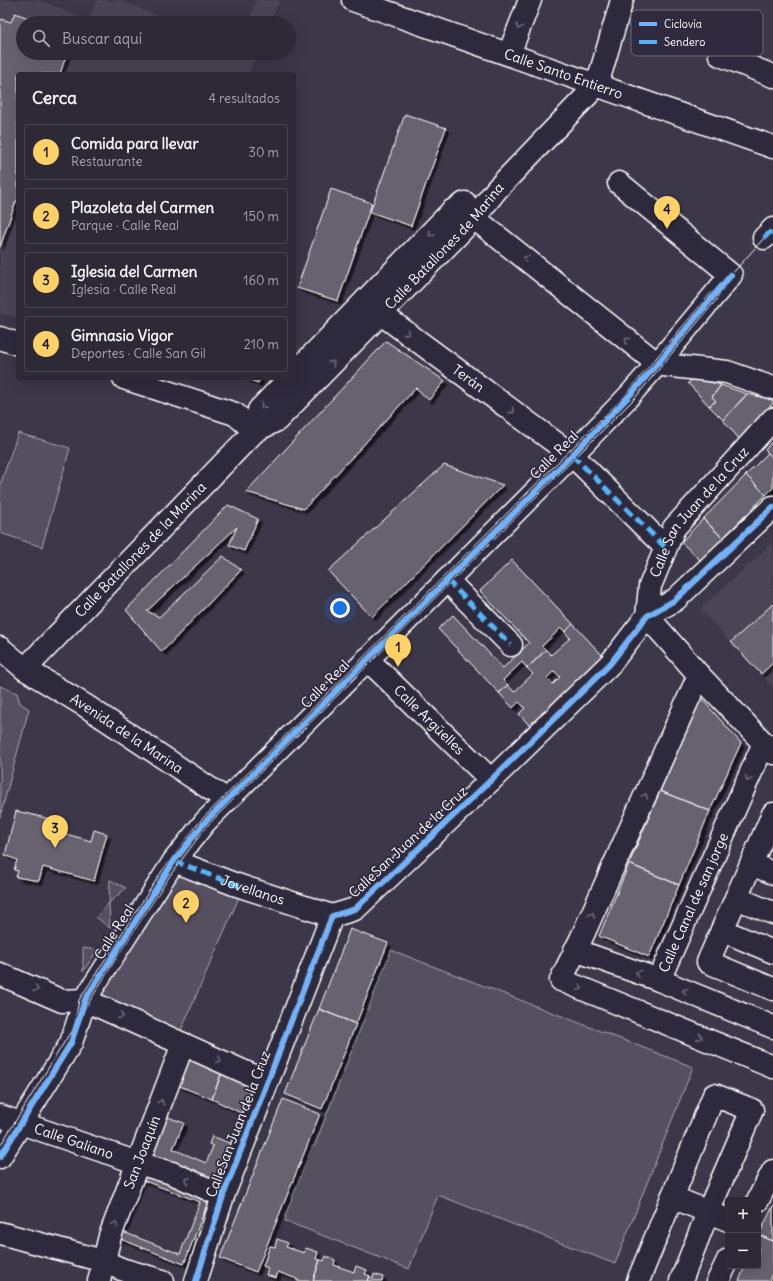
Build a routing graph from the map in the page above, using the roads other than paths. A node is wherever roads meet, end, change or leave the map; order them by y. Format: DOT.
graph roads {
  1 [pos="530,0"];
  2 [pos="622,0"];
  3 [pos="367,2"];
  4 [pos="509,54"];
  5 [pos="723,56"];
  6 [pos="773,76"];
  7 [pos="597,85"];
  8 [pos="773,147"];
  9 [pos="619,183"];
  10 [pos="497,189"];
  11 [pos="452,211"];
  12 [pos="474,218"];
  13 [pos="373,307"];
  14 [pos="0,338"];
  15 [pos="16,343"];
  16 [pos="658,363"];
  17 [pos="296,372"];
  18 [pos="130,380"];
  19 [pos="288,380"];
  20 [pos="773,388"];
  21 [pos="773,419"];
  22 [pos="255,431"];
  23 [pos="572,455"];
  24 [pos="773,507"];
  25 [pos="665,547"];
  26 [pos="447,580"];
  27 [pos="647,616"];
  28 [pos="511,645"];
  29 [pos="0,648"];
  30 [pos="367,659"];
  31 [pos="0,662"];
  32 [pos="25,669"];
  33 [pos="698,675"];
  34 [pos="769,748"];
  35 [pos="491,780"];
  36 [pos="227,800"];
  37 [pos="770,827"];
  38 [pos="174,861"];
  39 [pos="751,864"];
  40 [pos="773,873"];
  41 [pos="736,898"];
  42 [pos="773,913"];
  43 [pos="332,916"];
  44 [pos="722,930"];
  45 [pos="576,950"];
  46 [pos="773,952"];
  47 [pos="0,974"];
  48 [pos="658,980"];
  49 [pos="773,989"];
  50 [pos="85,1000"];
  51 [pos="773,1027"];
  52 [pos="183,1044"];
  53 [pos="773,1067"];
  54 [pos="267,1082"];
  55 [pos="12,1121"];
  56 [pos="0,1157"];
  57 [pos="138,1163"];
  58 [pos="773,1171"];
  59 [pos="223,1196"];
  60 [pos="672,1197"];
  61 [pos="760,1197"];
  62 [pos="718,1216"];
  63 [pos="0,1233"];
  64 [pos="725,1266"];
  65 [pos="101,1271"];
  66 [pos="163,1281"];
  67 [pos="196,1281"];
  68 [pos="638,1281"];
  69 [pos="681,1281"];
  70 [pos="718,1281"];
  1 -- 4 [label="street, one-way"];
  2 -- 7 [label="street"];
  3 -- 4 [label="street, Calle Santo Entierro"];
  4 -- 7 [label="street, Calle Santo Entierro"];
  5 -- 6 [label="street"];
  7 -- 8 [label="street, Calle Santo Entierro"];
  7 -- 10 [label="street"];
  9 -- 16 [label="street, Calle Real"];
  10 -- 11 [label="street, Calle Batallones de Marina"];
  10 -- 12 [label="street, Calle Batallones de Marina"];
  11 -- 12 [label="street"];
  11 -- 13 [label="street, Calle Batallones de Marina, one-way"];
  12 -- 13 [label="street, Calle Batallones de Marina"];
  16 -- 12 [label="street, one-way"];
  13 -- 17 [label="street, Calle Batallones de Marina"];
  22 -- 13 [label="street, Calle Batallones de Marina, one-way"];
  13 -- 23 [label="street, Terán, one-way"];
  14 -- 15 [label="street"];
  16 -- 20 [label="street"];
  16 -- 23 [label="street, Calle Real"];
  18 -- 22 [label="street"];
  19 -- 22 [label="street, one-way"];
  21 -- 25 [label="street, Calle San Juan de la Cruz"];
  22 -- 32 [label="street, Calle Batallones de la Marina"];
  23 -- 25 [label="street, Terán"];
  23 -- 26 [label="street, Calle Real"];
  24 -- 27 [label="street"];
  25 -- 27 [label="street, Calle San Juan de la Cruz"];
  26 -- 28 [label="street"];
  26 -- 30 [label="street, Calle Real"];
  27 -- 33 [label="street"];
  27 -- 35 [label="street, CalleSan Juan de la Cruz"];
  29 -- 32 [label="street, Avenida de la Marina"];
  30 -- 35 [label="street, Calle Argüelles"];
  30 -- 36 [label="street, Calle Real"];
  31 -- 32 [label="street, Avenida de la Marina"];
  32 -- 36 [label="street, Avenida de la Marina"];
  33 -- 34 [label="street"];
  45 -- 33 [label="street, one-way"];
  34 -- 48 [label="street, Calle Canal de san jorge, one-way"];
  35 -- 43 [label="street, CalleSan Juan de la Cruz"];
  36 -- 38 [label="street, Calle Real"];
  37 -- 39 [label="street"];
  38 -- 43 [label="street, Jovellanos"];
  38 -- 50 [label="street, Calle Real"];
  39 -- 40 [label="street"];
  39 -- 41 [label="street"];
  41 -- 42 [label="street"];
  41 -- 44 [label="street"];
  43 -- 54 [label="street, CalleSan Juan de la Cruz"];
  44 -- 46 [label="street"];
  44 -- 49 [label="street"];
  48 -- 45 [label="street, Calle Canal de san jorge, one-way"];
  45 -- 53 [label="street, one-way"];
  47 -- 50 [label="street, one-way"];
  51 -- 48 [label="street, one-way"];
  50 -- 52 [label="street, one-way"];
  50 -- 55 [label="street, Calle Real"];
  52 -- 54 [label="street, one-way"];
  57 -- 52 [label="street, San Joaquín, one-way"];
  54 -- 59 [label="street, CalleSan Juan de la Cruz"];
  55 -- 56 [label="street, Calle Real"];
  55 -- 57 [label="street, Calle Galiano"];
  59 -- 57 [label="street, Calle Galiano, one-way"];
  65 -- 57 [label="street, San Joaquín, one-way"];
  58 -- 61 [label="street"];
  59 -- 67 [label="street, CalleSan Juan de la Cruz"];
  60 -- 62 [label="street"];
  60 -- 62 [label="street"];
  60 -- 68 [label="street"];
  62 -- 69 [label="street"];
  63 -- 65 [label="street"];
  64 -- 70 [label="street"];
  65 -- 66 [label="street"];
}
